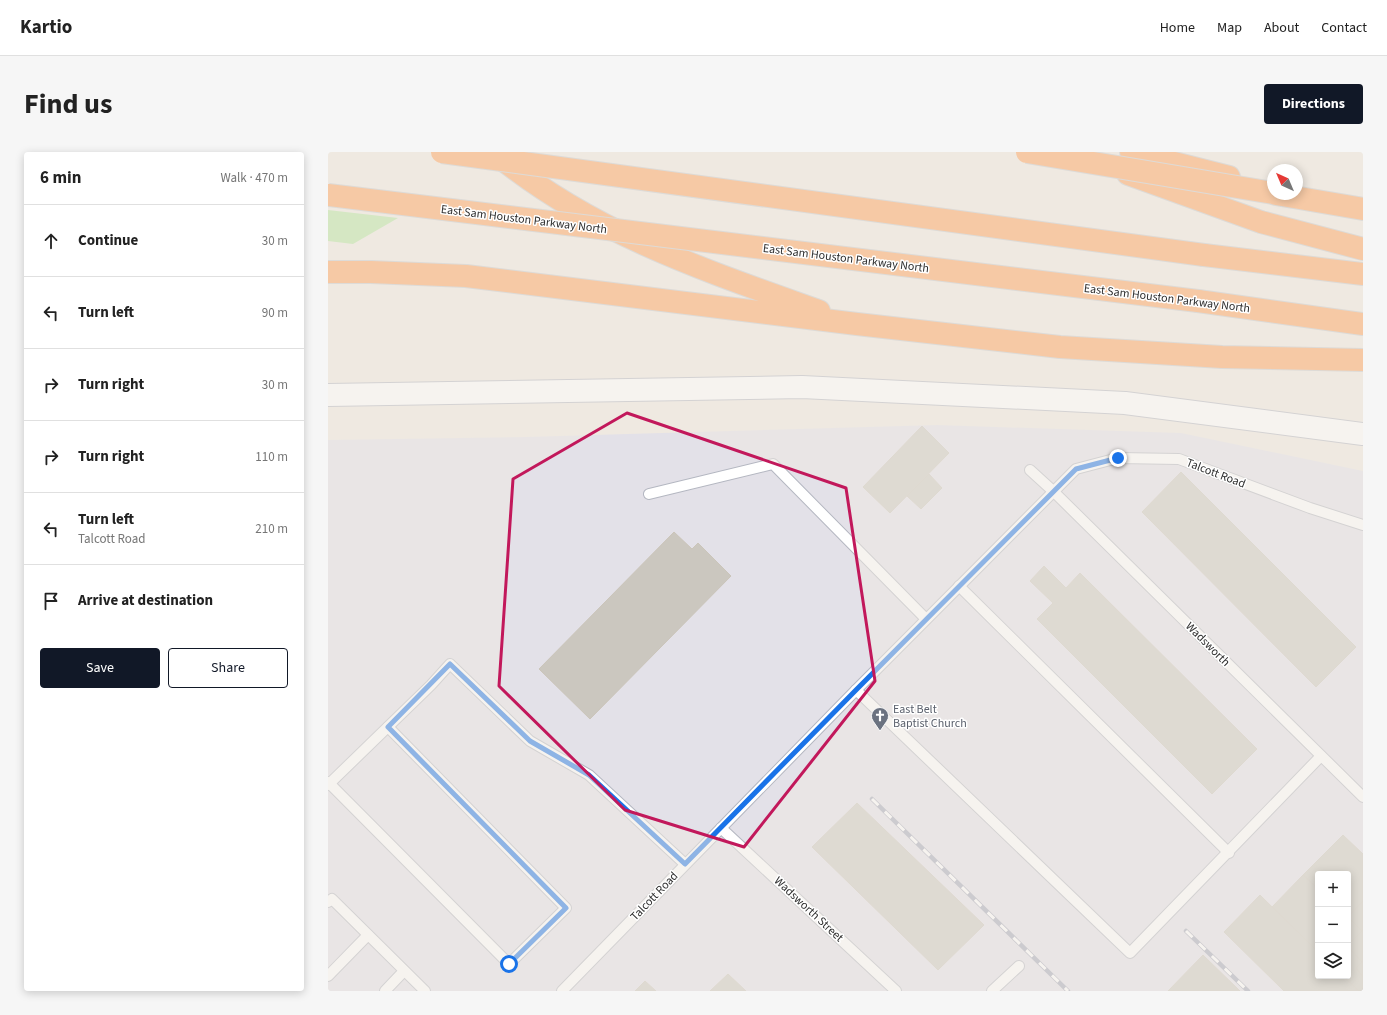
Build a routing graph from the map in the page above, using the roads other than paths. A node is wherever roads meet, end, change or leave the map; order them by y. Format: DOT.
graph roads {
  1 [pos="442,152"];
  2 [pos="493,152"];
  3 [pos="1027,152"];
  4 [pos="1067,152"];
  5 [pos="1131,152"];
  6 [pos="1267,186"];
  7 [pos="1267,192"];
  8 [pos="328,195"];
  9 [pos="1303,196"];
  10 [pos="1303,198"];
  11 [pos="1330,203"];
  12 [pos="1363,209"];
  13 [pos="1363,250"];
  14 [pos="328,272"];
  15 [pos="1363,274"];
  16 [pos="857,324"];
  17 [pos="1363,324"];
  18 [pos="1363,360"];
  19 [pos="328,395"];
  20 [pos="1363,434"];
  21 [pos="1030,470"];
  22 [pos="1053,491"];
  23 [pos="649,494"];
  24 [pos="1363,525"];
  25 [pos="959,586"];
  26 [pos="926,619"];
  27 [pos="856,690"];
  28 [pos="388,727"];
  29 [pos="1321,756"];
  30 [pos="329,784"];
  31 [pos="1363,797"];
  32 [pos="721,828"];
  33 [pos="1229,853"];
  34 [pos="685,864"];
  35 [pos="328,902"];
  36 [pos="368,935"];
  37 [pos="1019,966"];
  38 [pos="404,971"];
  39 [pos="328,976"];
  40 [pos="385,991"];
  41 [pos="424,991"];
  42 [pos="562,991"];
  43 [pos="896,991"];
  44 [pos="992,991"];
  1 -- 15 [label="highway, bridge"];
  2 -- 16 [label="highway"];
  3 -- 7 [label="highway, bridge"];
  4 -- 13 [label="highway"];
  5 -- 6 [label="highway"];
  8 -- 17 [label="highway, East Sam Houston Parkway North, bridge"];
  9 -- 11 [label="highway"];
  10 -- 11 [label="highway"];
  11 -- 12 [label="highway"];
  14 -- 16 [label="highway"];
  16 -- 18 [label="highway"];
  19 -- 20 [label="main road"];
  21 -- 22 [label="lane, Wadsworth"];
  22 -- 24 [label="lane, Talcott Road"];
  22 -- 25 [label="lane, Talcott Road"];
  22 -- 29 [label="lane, Wadsworth"];
  23 -- 26 [label="lane"];
  25 -- 26 [label="lane, Talcott Road"];
  25 -- 33 [label="lane"];
  26 -- 27 [label="lane, Talcott Road"];
  27 -- 32 [label="lane, Talcott Road"];
  27 -- 33 [label="lane"];
  28 -- 30 [label="lane"];
  28 -- 30 [label="lane"];
  28 -- 34 [label="lane"];
  29 -- 31 [label="lane, Wadsworth"];
  29 -- 33 [label="lane"];
  32 -- 34 [label="lane, Talcott Road"];
  32 -- 43 [label="lane, Wadsworth Street"];
  34 -- 42 [label="lane, Talcott Road"];
  35 -- 36 [label="lane"];
  36 -- 38 [label="lane"];
  36 -- 39 [label="lane"];
  37 -- 44 [label="lane"];
  38 -- 40 [label="lane"];
  38 -- 41 [label="lane"];
}
